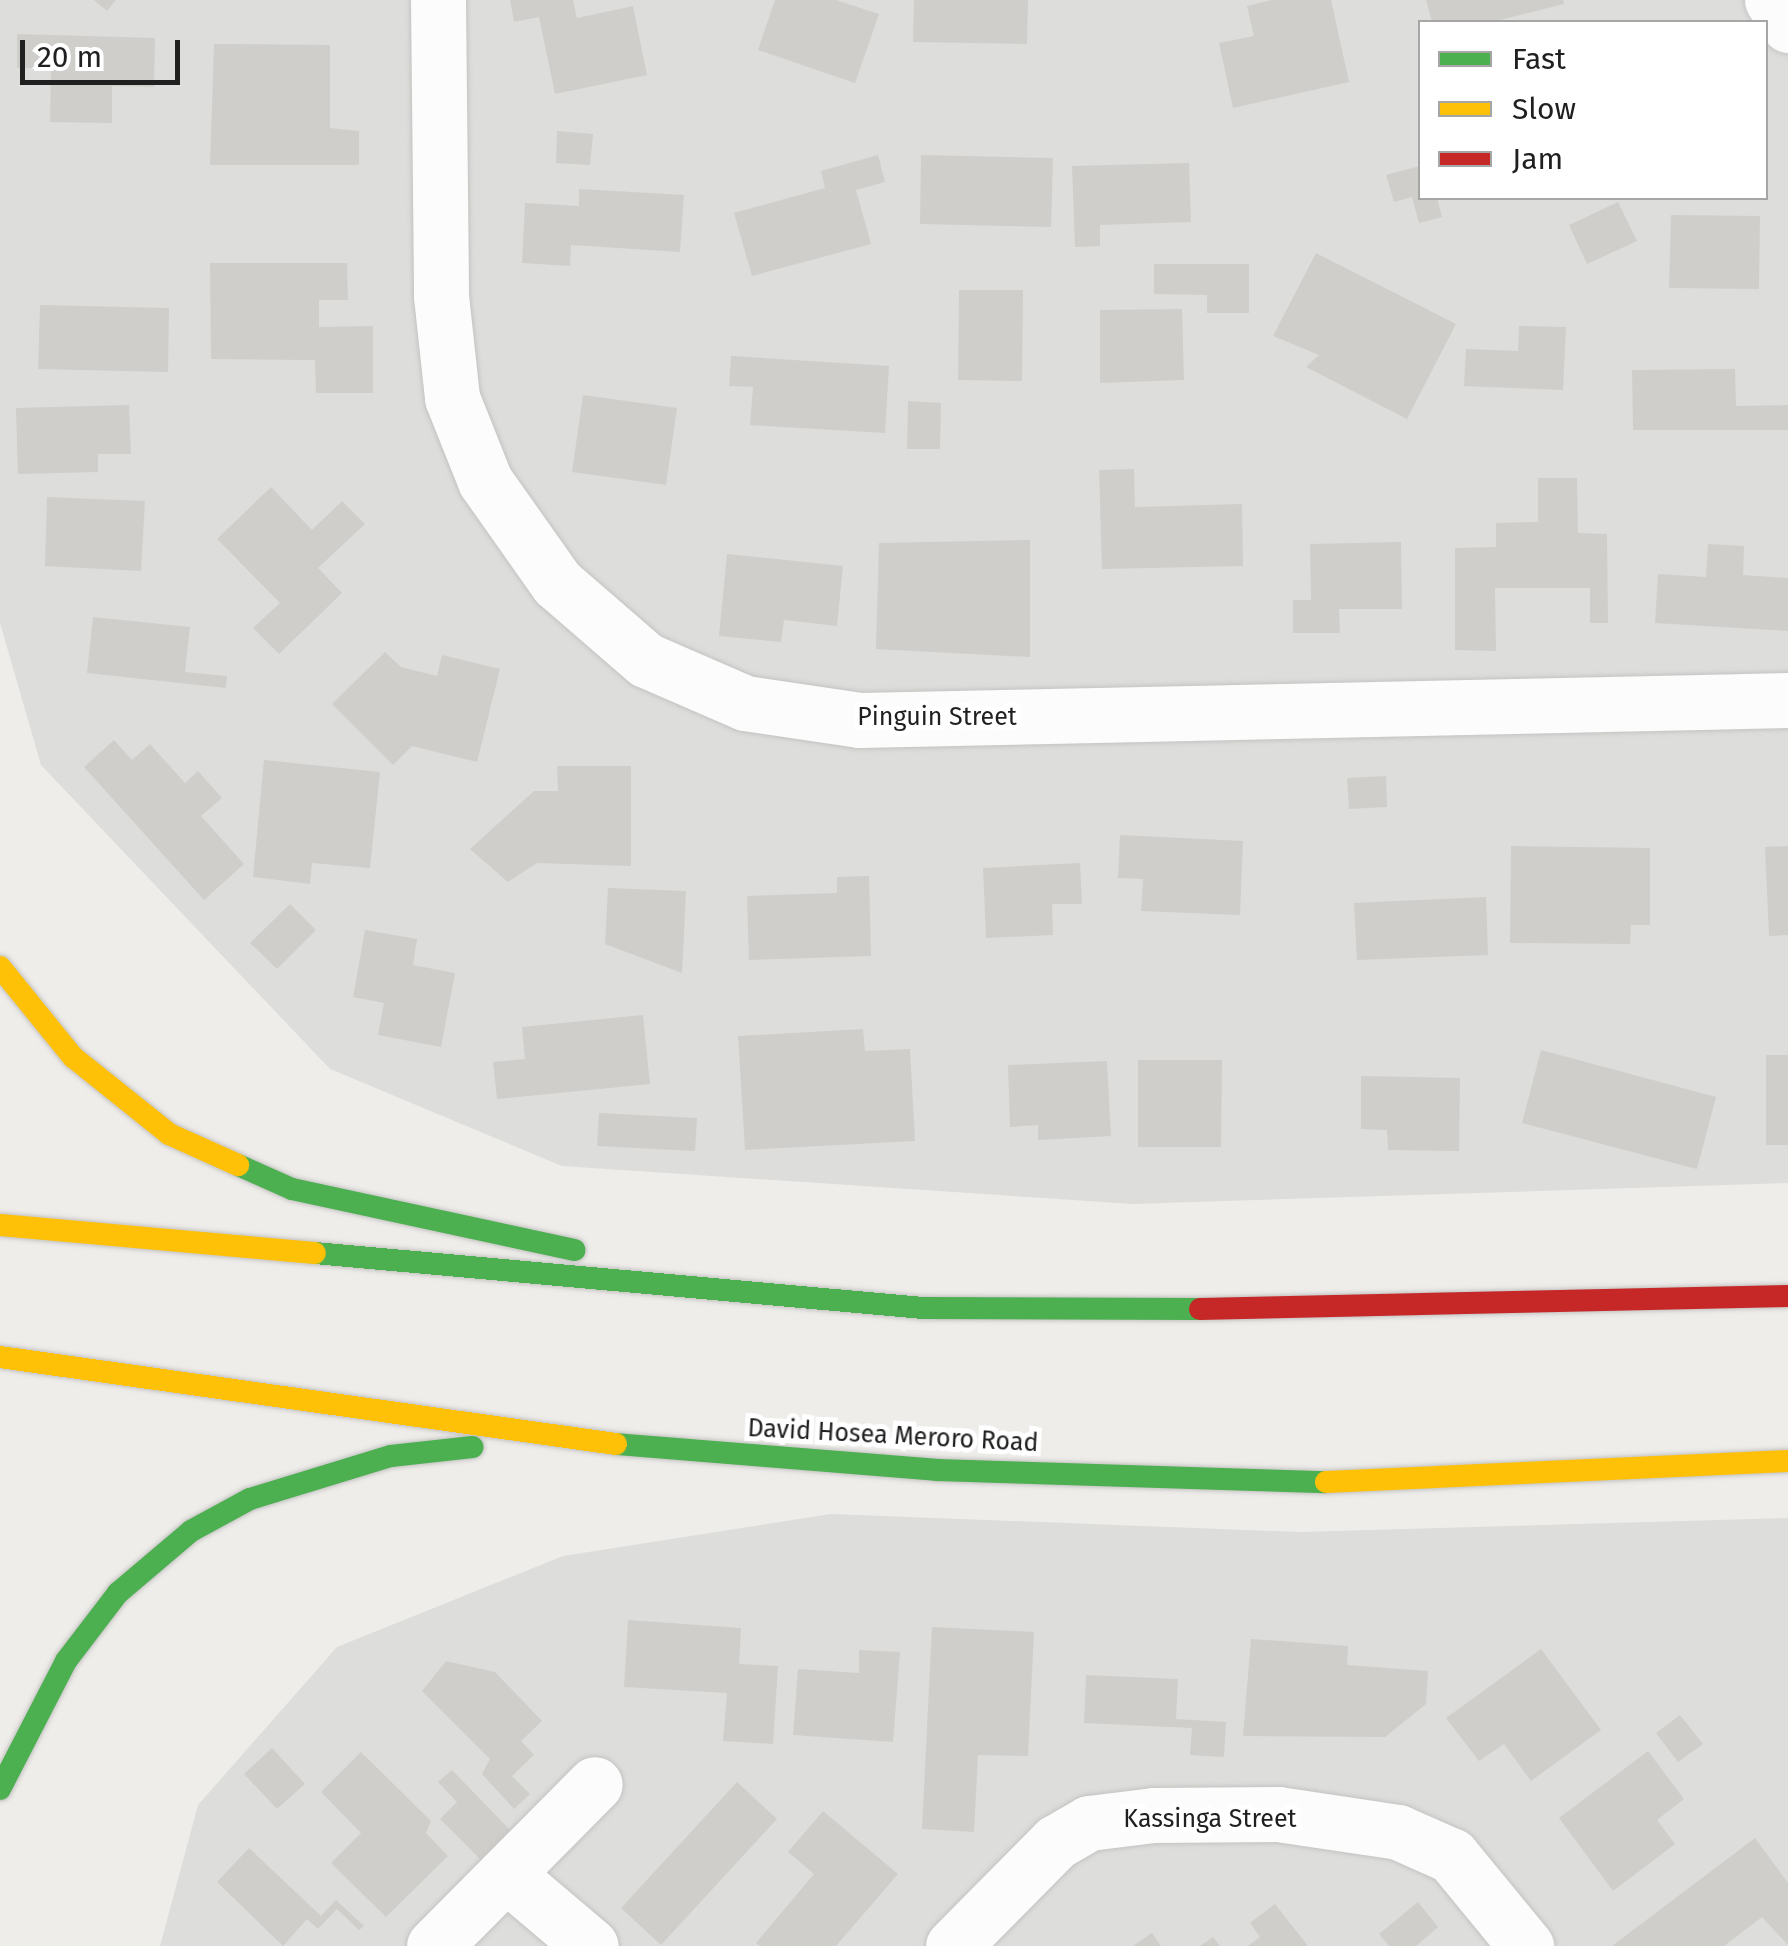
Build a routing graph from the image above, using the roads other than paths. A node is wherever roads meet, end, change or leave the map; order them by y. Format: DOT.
graph roads {
  1 [pos="438,0"];
  2 [pos="1772,0"];
  3 [pos="1788,25"];
  4 [pos="1788,700"];
  5 [pos="0,968"];
  6 [pos="0,1225"];
  7 [pos="1788,1296"];
  8 [pos="788,1300"];
  9 [pos="0,1357"];
  10 [pos="550,1440"];
  11 [pos="1788,1461"];
  12 [pos="595,1784"];
  13 [pos="0,1789"];
  14 [pos="506,1874"];
  15 [pos="434,1946"];
  16 [pos="591,1946"];
  17 [pos="954,1946"];
  18 [pos="1526,1946"];
  1 -- 4 [label="street, Pinguin Street"];
  2 -- 3 [label="street"];
  5 -- 8 [label="main road"];
  6 -- 8 [label="main road"];
  7 -- 8 [label="main road"];
  9 -- 10 [label="main road, David Hosea Meroro Road"];
  10 -- 11 [label="main road, David Hosea Meroro Road"];
  10 -- 13 [label="main road"];
  12 -- 14 [label="street"];
  14 -- 15 [label="street"];
  14 -- 16 [label="street"];
  17 -- 18 [label="street, Kassinga Street"];
}
